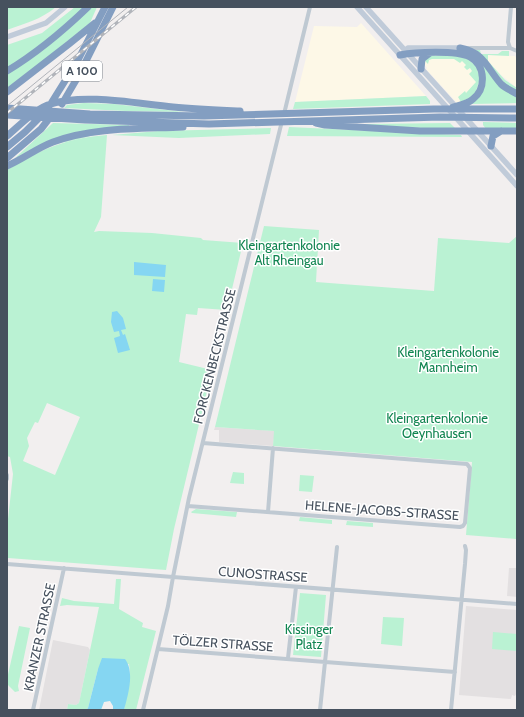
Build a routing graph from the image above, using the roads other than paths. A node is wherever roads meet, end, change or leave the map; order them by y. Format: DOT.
graph roads {
  1 [pos="65,7"];
  2 [pos="88,7"];
  3 [pos="105,7"];
  4 [pos="113,7"];
  5 [pos="310,7"];
  6 [pos="357,7"];
  7 [pos="366,7"];
  8 [pos="511,7"];
  9 [pos="387,30"];
  10 [pos="382,35"];
  11 [pos="7,38"];
  12 [pos="460,48"];
  13 [pos="510,48"];
  14 [pos="517,51"];
  15 [pos="405,53"];
  16 [pos="430,53"];
  17 [pos="421,69"];
  18 [pos="7,70"];
  19 [pos="7,92"];
  20 [pos="517,94"];
  21 [pos="7,108"];
  22 [pos="517,109"];
  23 [pos="442,113"];
  24 [pos="7,115"];
  25 [pos="251,115"];
  26 [pos="517,118"];
  27 [pos="308,121"];
  28 [pos="209,124"];
  29 [pos="473,129"];
  30 [pos="502,131"];
  31 [pos="517,131"];
  32 [pos="7,136"];
  33 [pos="491,146"];
  34 [pos="7,147"];
  35 [pos="7,158"];
  36 [pos="7,166"];
  37 [pos="517,175"];
  38 [pos="517,186"];
  39 [pos="203,443"];
  40 [pos="273,448"];
  41 [pos="7,475"];
  42 [pos="7,479"];
  43 [pos="188,506"];
  44 [pos="268,512"];
  45 [pos="465,546"];
  46 [pos="337,547"];
  47 [pos="7,564"];
  48 [pos="64,568"];
  49 [pos="173,577"];
  50 [pos="296,586"];
  51 [pos="332,589"];
  52 [pos="461,599"];
  53 [pos="517,604"];
  54 [pos="158,649"];
  55 [pos="288,658"];
  56 [pos="325,662"];
  57 [pos="455,672"];
  58 [pos="34,710"];
  59 [pos="143,710"];
  60 [pos="320,710"];
  61 [pos="452,710"];
  1 -- 11 [label="main road"];
  2 -- 18 [label="highway"];
  3 -- 34 [label="highway, A 100"];
  4 -- 19 [label="highway"];
  4 -- 35 [label="highway, A 100"];
  5 -- 39 [label="street, FORCKENBECKSTRASSE"];
  6 -- 10 [label="main road"];
  7 -- 9 [label="main road"];
  8 -- 13 [label="street"];
  9 -- 10 [label="main road"];
  9 -- 15 [label="main road"];
  10 -- 15 [label="main road"];
  12 -- 13 [label="street"];
  12 -- 15 [label="main road"];
  12 -- 20 [label="highway"];
  13 -- 14 [label="street"];
  15 -- 16 [label="highway"];
  15 -- 17 [label="main road"];
  15 -- 29 [label="main road"];
  16 -- 17 [label="highway"];
  16 -- 23 [label="highway"];
  17 -- 29 [label="main road"];
  21 -- 25 [label="highway"];
  22 -- 23 [label="highway"];
  23 -- 25 [label="highway"];
  23 -- 26 [label="highway"];
  23 -- 27 [label="highway"];
  24 -- 28 [label="highway"];
  25 -- 32 [label="highway"];
  27 -- 28 [label="highway"];
  27 -- 29 [label="highway"];
  28 -- 36 [label="highway"];
  29 -- 30 [label="highway"];
  29 -- 33 [label="main road"];
  29 -- 38 [label="main road"];
  30 -- 31 [label="highway"];
  30 -- 33 [label="highway"];
  33 -- 37 [label="main road"];
  39 -- 40 [label="street, HELENE-JACOBS-STRASSE"];
  39 -- 43 [label="street, FORCKENBECKSTRASSE"];
  40 -- 44 [label="street"];
  40 -- 44 [label="street, HELENE-JACOBS-STRASSE"];
  41 -- 42 [label="street"];
  43 -- 44 [label="street, HELENE-JACOBS-STRASSE"];
  43 -- 49 [label="street, FORCKENBECKSTRASSE"];
  45 -- 52 [label="street"];
  46 -- 51 [label="street"];
  47 -- 48 [label="street, CUNOSTRASSE"];
  48 -- 49 [label="street, CUNOSTRASSE"];
  48 -- 58 [label="street, KRANZER STRASSE"];
  49 -- 50 [label="street, CUNOSTRASSE"];
  49 -- 54 [label="street, FORCKENBECKSTRASSE"];
  50 -- 51 [label="street, CUNOSTRASSE"];
  50 -- 55 [label="street"];
  51 -- 52 [label="street, CUNOSTRASSE"];
  51 -- 56 [label="street"];
  52 -- 53 [label="street, CUNOSTRASSE"];
  52 -- 57 [label="street"];
  54 -- 55 [label="street, TÖLZER STRASSE"];
  54 -- 59 [label="street, FORCKENBECKSTRASSE"];
  55 -- 56 [label="street, TÖLZER STRASSE"];
  56 -- 57 [label="street, TÖLZER STRASSE"];
  56 -- 60 [label="street"];
  57 -- 61 [label="street"];
}
